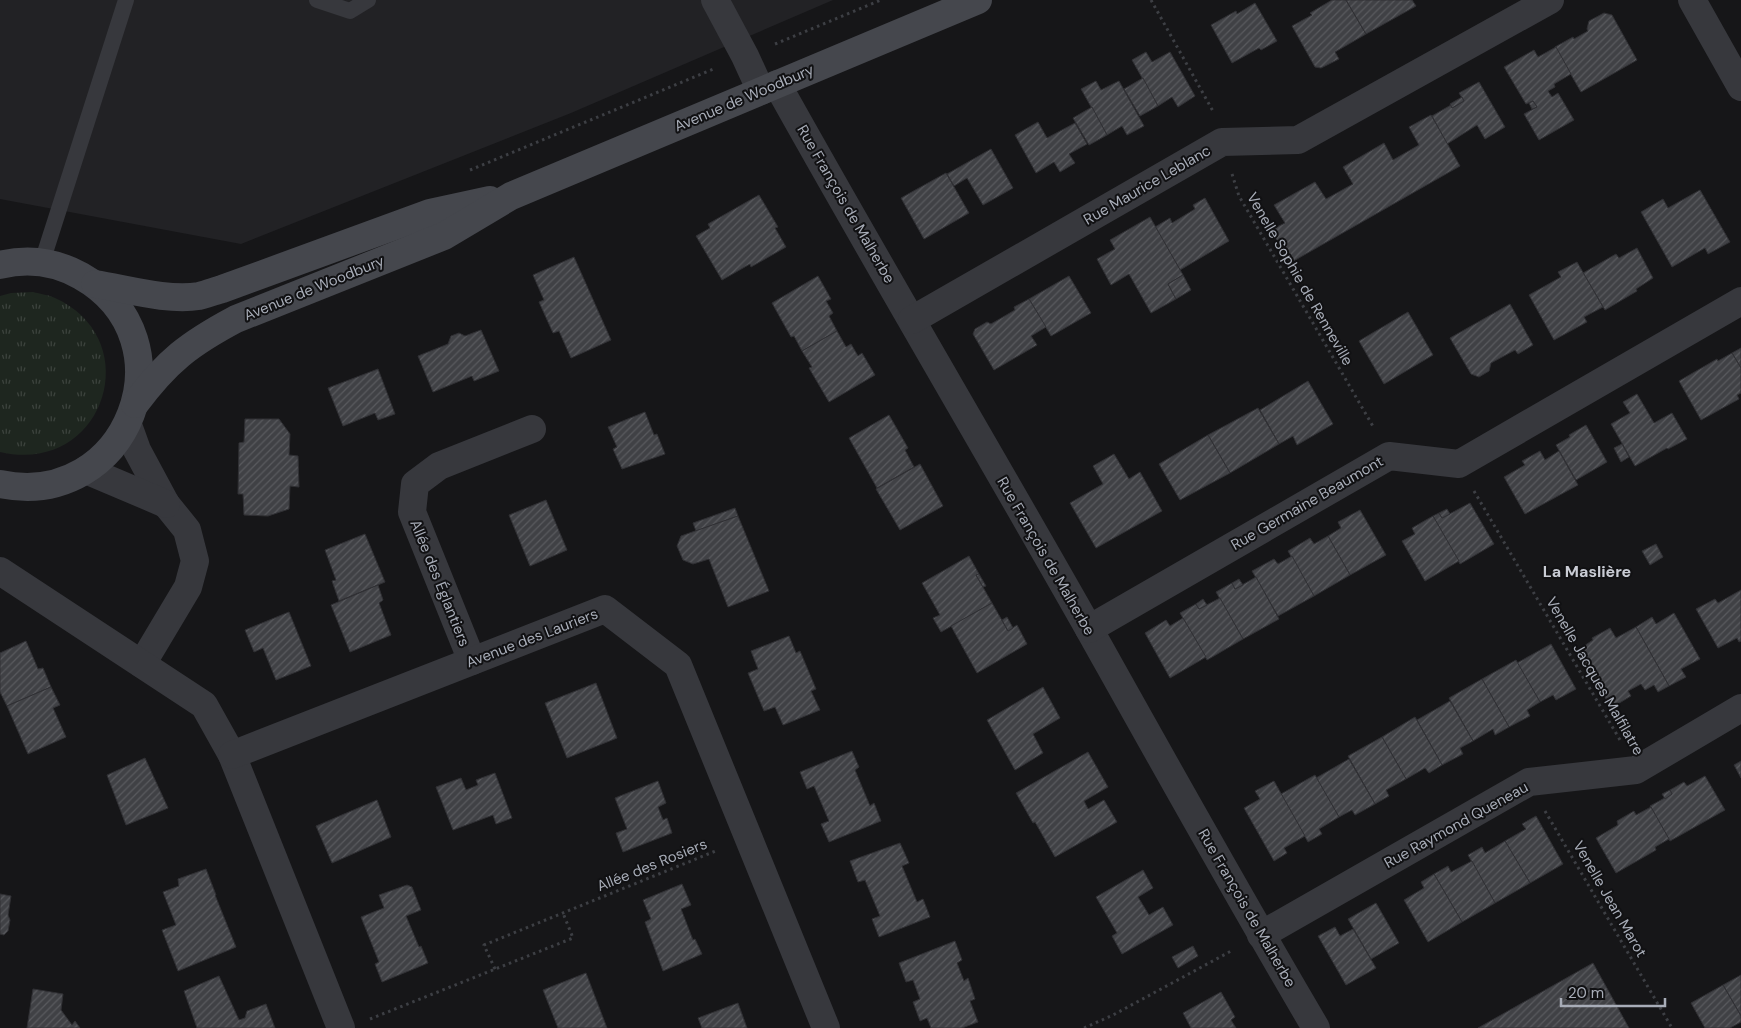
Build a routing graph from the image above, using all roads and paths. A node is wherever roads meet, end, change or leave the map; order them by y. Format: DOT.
graph roads {
  1 [pos="126,0"];
  2 [pos="317,0"];
  3 [pos="368,0"];
  4 [pos="715,0"];
  5 [pos="881,0"];
  6 [pos="978,0"];
  7 [pos="1151,0"];
  8 [pos="1550,0"];
  9 [pos="1692,0"];
  10 [pos="775,44"];
  11 [pos="718,68"];
  12 [pos="769,87"];
  13 [pos="1741,87"];
  14 [pos="1222,142"];
  15 [pos="463,173"];
  16 [pos="511,196"];
  17 [pos="42,262"];
  18 [pos="0,265"];
  19 [pos="95,284"];
  20 [pos="1741,301"];
  21 [pos="912,320"];
  22 [pos="131,415"];
  23 [pos="532,428"];
  24 [pos="1389,456"];
  25 [pos="1459,464"];
  26 [pos="86,470"];
  27 [pos="0,484"];
  28 [pos="166,504"];
  29 [pos="0,571"];
  30 [pos="1088,629"];
  31 [pos="472,661"];
  32 [pos="142,664"];
  33 [pos="1741,708"];
  34 [pos="232,755"];
  35 [pos="1636,770"];
  36 [pos="1529,782"];
  37 [pos="749,838"];
  38 [pos="564,913"];
  39 [pos="1261,935"];
  40 [pos="1234,950"];
  41 [pos="494,969"];
  42 [pos="367,1021"];
  43 [pos="340,1028"];
  44 [pos="826,1028"];
  45 [pos="1084,1028"];
  46 [pos="1316,1028"];
  47 [pos="1672,1028"];
  1 -- 17 [label="lane"];
  2 -- 3 [label="lane"];
  4 -- 12 [label="street, Rue François de Malherbe"];
  5 -- 10 [label="path"];
  6 -- 12 [label="street, Avenue de Woodbury"];
  7 -- 14 [label="path, Venelle Sophie de Renneville"];
  8 -- 14 [label="street, Rue Maurice Leblanc"];
  9 -- 13 [label="street"];
  11 -- 15 [label="path"];
  12 -- 16 [label="street, Avenue de Woodbury"];
  12 -- 21 [label="street, Rue François de Malherbe"];
  14 -- 21 [label="street, Rue Maurice Leblanc"];
  14 -- 24 [label="path, Venelle Sophie de Renneville"];
  16 -- 19 [label="street, Avenue de Woodbury"];
  16 -- 22 [label="street, Avenue de Woodbury"];
  17 -- 18 [label="street, Avenue de Woodbury"];
  17 -- 19 [label="street, Avenue de Woodbury"];
  19 -- 22 [label="street, Avenue de Woodbury"];
  20 -- 25 [label="street"];
  21 -- 30 [label="street, Rue François de Malherbe"];
  22 -- 26 [label="street, Avenue de Woodbury"];
  22 -- 28 [label="street"];
  23 -- 31 [label="street, Allée des Églantiers"];
  24 -- 25 [label="street, Rue Germaine Beaumont"];
  24 -- 30 [label="street, Rue Germaine Beaumont"];
  25 -- 35 [label="path, Venelle Jacques Malfilatre"];
  26 -- 27 [label="street, Avenue de Woodbury"];
  26 -- 28 [label="street"];
  28 -- 32 [label="street"];
  29 -- 32 [label="street"];
  30 -- 39 [label="street, Rue François de Malherbe"];
  31 -- 34 [label="street, Avenue des Lauriers"];
  31 -- 37 [label="street, Avenue des Lauriers"];
  32 -- 34 [label="street"];
  33 -- 35 [label="street, Rue Raymond Queneau"];
  34 -- 43 [label="street"];
  35 -- 36 [label="street, Rue Raymond Queneau"];
  36 -- 39 [label="street, Rue Raymond Queneau"];
  36 -- 47 [label="path, Venelle Jean Marot"];
  37 -- 38 [label="path, Allée des Rosiers"];
  37 -- 44 [label="street, Avenue des Lauriers"];
  38 -- 41 [label="path"];
  38 -- 41 [label="path, Allée des Rosiers"];
  39 -- 46 [label="street, Rue François de Malherbe"];
  40 -- 45 [label="path"];
  41 -- 42 [label="path"];
}
